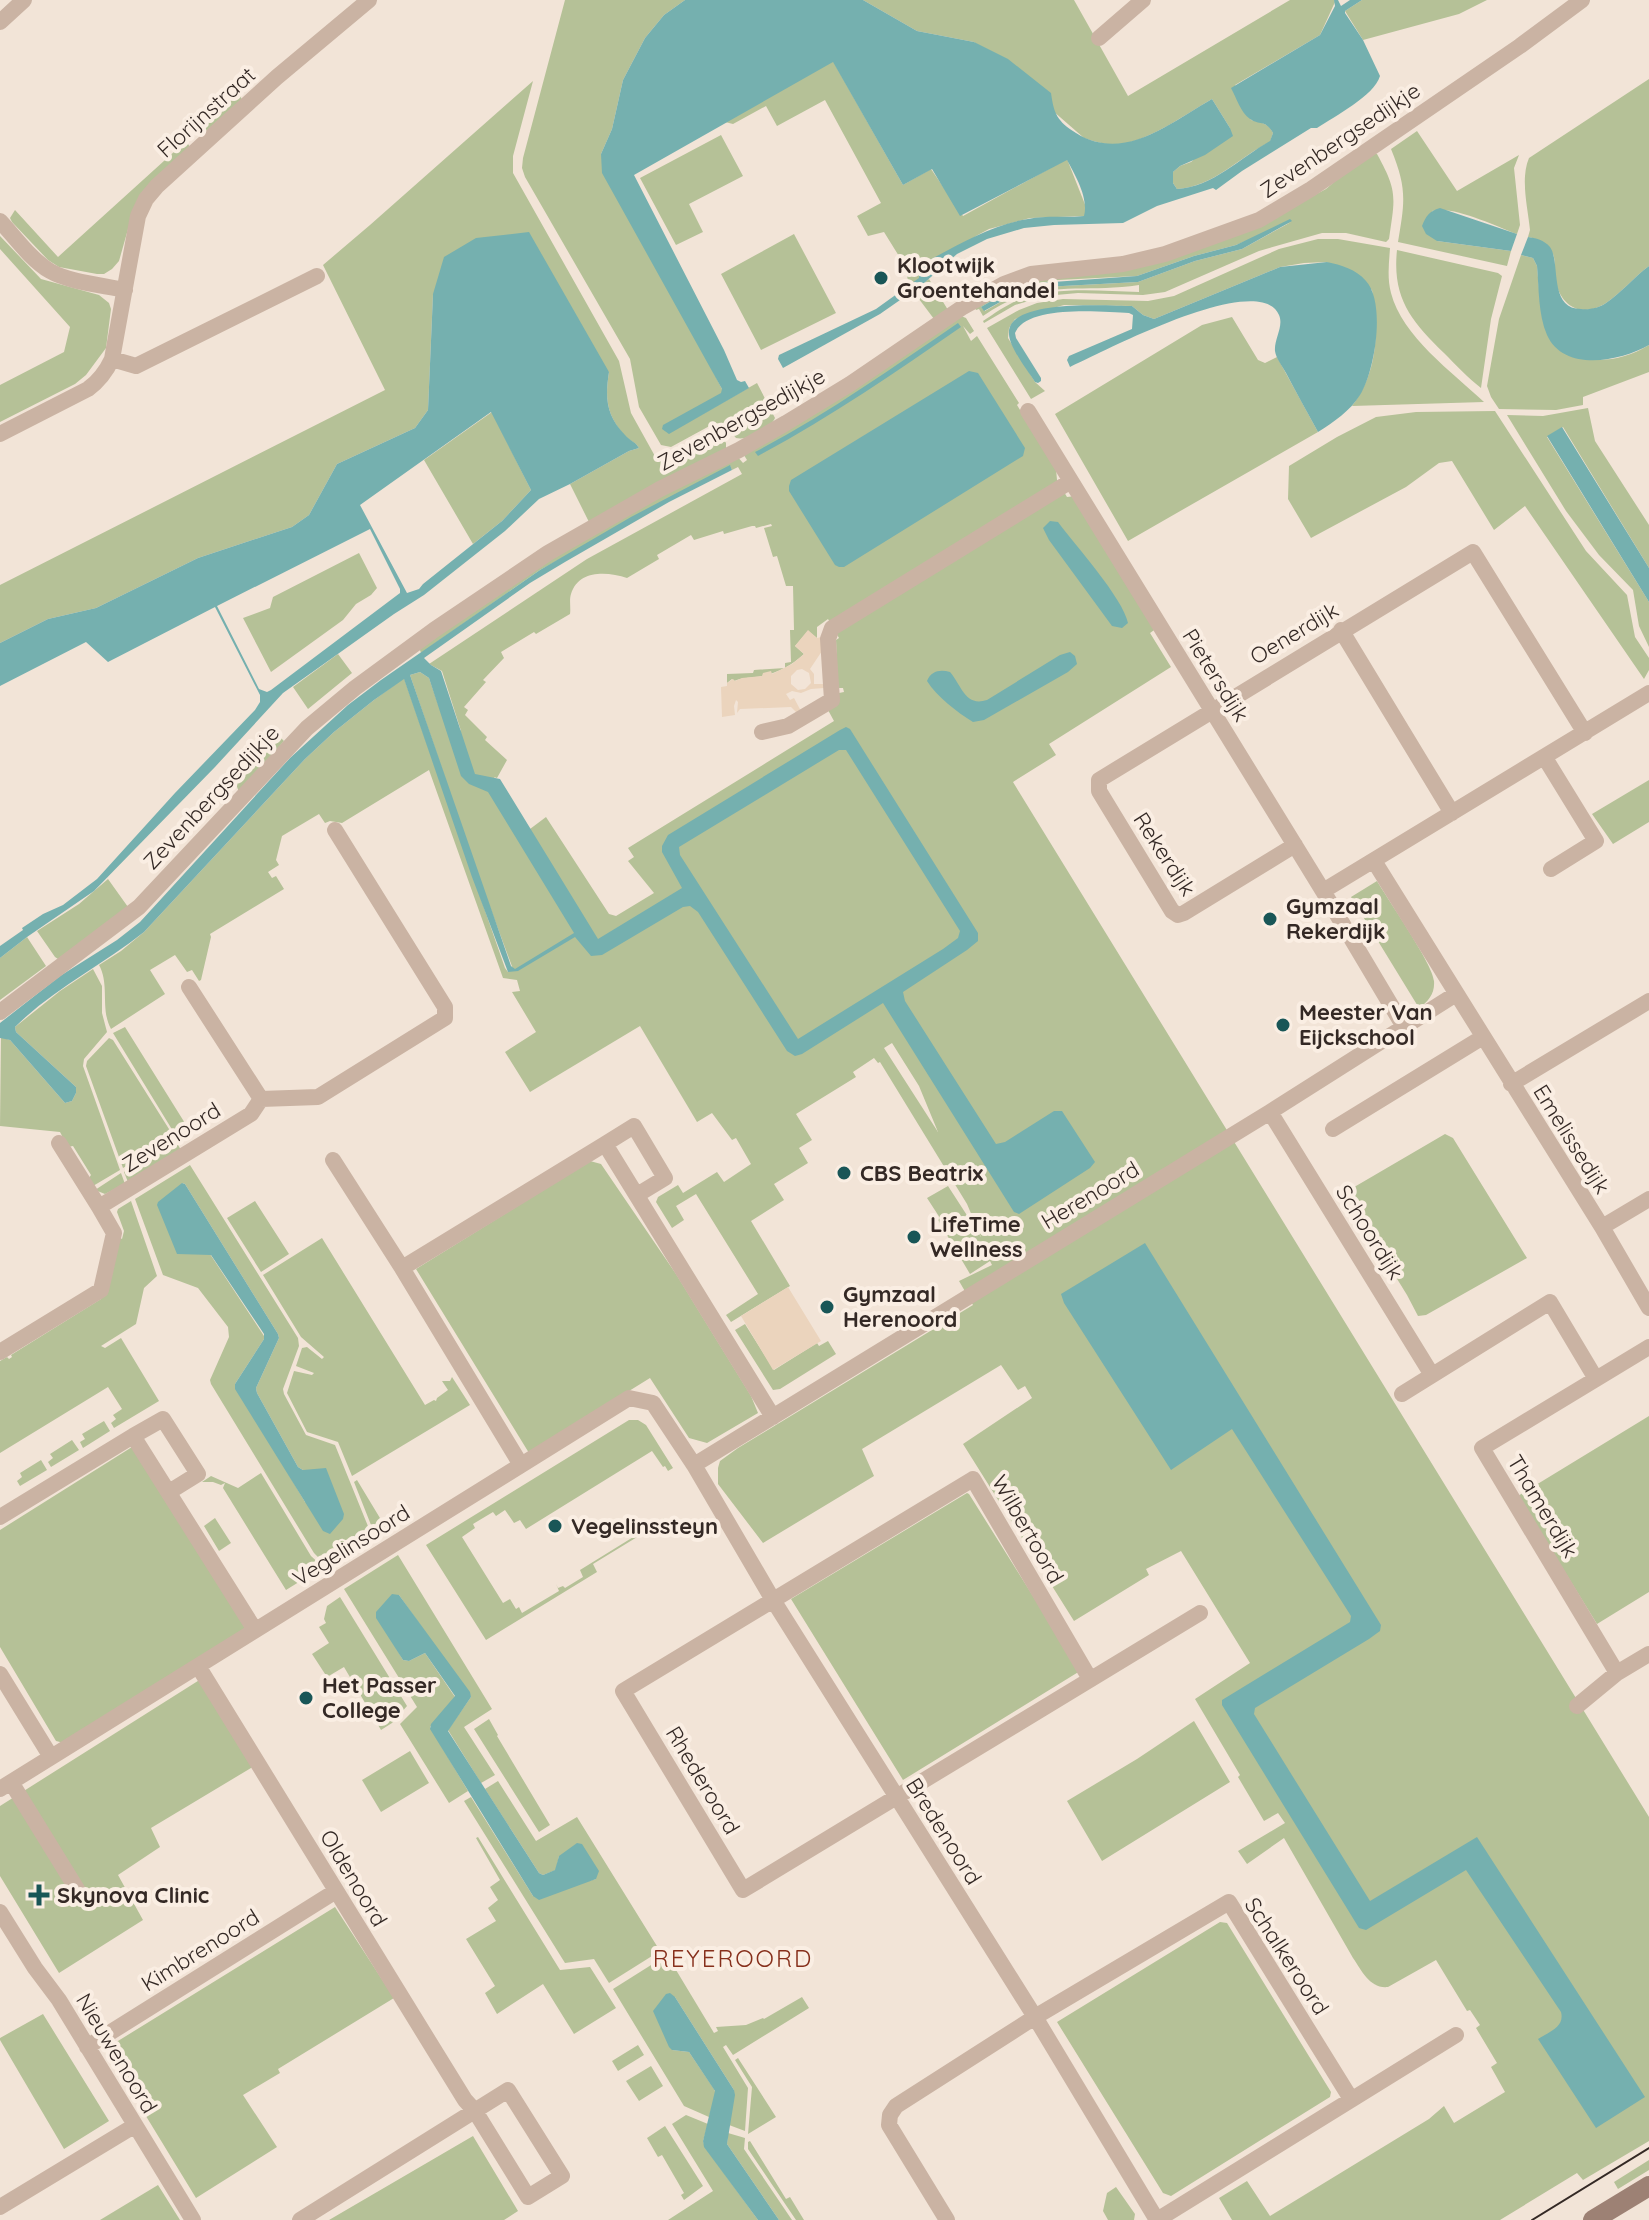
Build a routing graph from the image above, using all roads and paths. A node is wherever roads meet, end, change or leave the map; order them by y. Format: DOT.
graph roads {
  1 [pos="24,0"];
  2 [pos="369,0"];
  3 [pos="1143,0"];
  4 [pos="1582,0"];
  5 [pos="0,22"];
  6 [pos="1099,38"];
  7 [pos="0,221"];
  8 [pos="317,276"];
  9 [pos="125,290"];
  10 [pos="112,359"];
  11 [pos="1028,411"];
  12 [pos="0,434"];
  13 [pos="1071,481"];
  14 [pos="1341,630"];
  15 [pos="1649,693"];
  16 [pos="1211,710"];
  17 [pos="762,732"];
  18 [pos="1585,733"];
  19 [pos="1545,758"];
  20 [pos="1099,780"];
  21 [pos="1452,813"];
  22 [pos="335,830"];
  23 [pos="1295,845"];
  24 [pos="1374,861"];
  25 [pos="1551,869"];
  26 [pos="1323,891"];
  27 [pos="189,987"];
  28 [pos="1456,994"];
  29 [pos="1649,1001"];
  30 [pos="0,1012"];
  31 [pos="1404,1027"];
  32 [pos="1483,1037"];
  33 [pos="1511,1084"];
  34 [pos="261,1099"];
  35 [pos="1270,1112"];
  36 [pos="1333,1129"];
  37 [pos="59,1143"];
  38 [pos="605,1144"];
  39 [pos="333,1160"];
  40 [pos="637,1195"];
  41 [pos="1649,1199"];
  42 [pos="99,1207"];
  43 [pos="1602,1227"];
  44 [pos="402,1268"];
  45 [pos="1649,1308"];
  46 [pos="1649,1347"];
  47 [pos="0,1352"];
  48 [pos="1432,1375"];
  49 [pos="1596,1379"];
  50 [pos="1402,1394"];
  51 [pos="773,1417"];
  52 [pos="133,1436"];
  53 [pos="521,1465"];
  54 [pos="694,1465"];
  55 [pos="169,1492"];
  56 [pos="0,1517"];
  57 [pos="773,1600"];
  58 [pos="1200,1613"];
  59 [pos="255,1630"];
  60 [pos="1649,1654"];
  61 [pos="198,1666"];
  62 [pos="1617,1673"];
  63 [pos="0,1674"];
  64 [pos="1090,1679"];
  65 [pos="1577,1706"];
  66 [pos="51,1757"];
  67 [pos="6,1785"];
  68 [pos="897,1797"];
  69 [pos="336,1891"];
  70 [pos="83,1899"];
  71 [pos="0,1913"];
  72 [pos="1035,2017"];
  73 [pos="1456,2035"];
  74 [pos="87,2047"];
  75 [pos="1351,2099"];
  76 [pos="475,2111"];
  77 [pos="134,2126"];
  78 [pos="1649,2186"];
  79 [pos="0,2207"];
  80 [pos="193,2220"];
  81 [pos="300,2220"];
  82 [pos="947,2220"];
  83 [pos="1157,2220"];
  84 [pos="1593,2220"];
  1 -- 5 [label="street"];
  2 -- 9 [label="street, Florijnstraat"];
  3 -- 6 [label="street"];
  4 -- 30 [label="street, Zevenbergsedijkje"];
  7 -- 9 [label="street"];
  8 -- 10 [label="street"];
  9 -- 10 [label="street, Florijnstraat"];
  10 -- 12 [label="street, Florijnstraat"];
  11 -- 13 [label="street, Pietersdijk"];
  13 -- 16 [label="street, Pietersdijk"];
  13 -- 17 [label="street"];
  14 -- 16 [label="street, Oenerdijk"];
  14 -- 18 [label="street, Oenerdijk"];
  14 -- 21 [label="street"];
  15 -- 18 [label="street"];
  16 -- 20 [label="street, Oenerdijk"];
  16 -- 23 [label="street, Pietersdijk"];
  18 -- 19 [label="street"];
  19 -- 21 [label="street"];
  19 -- 25 [label="street"];
  20 -- 23 [label="street, Rekerdijk"];
  21 -- 24 [label="street"];
  22 -- 34 [label="street"];
  23 -- 26 [label="street, Pietersdijk"];
  24 -- 26 [label="street"];
  24 -- 28 [label="street, Emelissedijk"];
  26 -- 31 [label="street, Pietersdijk"];
  27 -- 34 [label="street"];
  28 -- 31 [label="street, Herenoord"];
  28 -- 32 [label="street, Emelissedijk"];
  29 -- 33 [label="street"];
  31 -- 35 [label="street, Herenoord"];
  32 -- 33 [label="street, Emelissedijk"];
  32 -- 36 [label="street"];
  33 -- 43 [label="street, Emelissedijk"];
  34 -- 42 [label="street, Zevenoord"];
  35 -- 48 [label="street, Schoordijk"];
  35 -- 51 [label="street, Herenoord"];
  37 -- 42 [label="street"];
  38 -- 40 [label="street"];
  38 -- 40 [label="street"];
  38 -- 44 [label="street"];
  39 -- 44 [label="street"];
  40 -- 51 [label="street"];
  41 -- 43 [label="street"];
  42 -- 47 [label="street"];
  43 -- 45 [label="street, Emelissedijk"];
  44 -- 53 [label="street"];
  46 -- 49 [label="street, Thamerdijk"];
  48 -- 49 [label="street"];
  48 -- 50 [label="street"];
  49 -- 62 [label="street, Thamerdijk"];
  51 -- 54 [label="street, Herenoord"];
  52 -- 55 [label="street"];
  52 -- 55 [label="street"];
  52 -- 56 [label="street"];
  53 -- 54 [label="street, Vegelinsoord"];
  53 -- 59 [label="street, Vegelinsoord"];
  54 -- 57 [label="street, Bredenoord"];
  55 -- 59 [label="street"];
  57 -- 64 [label="street, Wilbertoord"];
  57 -- 68 [label="street, Bredenoord"];
  57 -- 68 [label="street, Rhederoord"];
  58 -- 64 [label="street"];
  59 -- 61 [label="street, Vegelinsoord"];
  60 -- 62 [label="street"];
  61 -- 66 [label="street, Vegelinsoord"];
  61 -- 69 [label="street, Oldenoord"];
  62 -- 65 [label="street"];
  63 -- 66 [label="street"];
  64 -- 68 [label="street"];
  66 -- 67 [label="street, Vegelinsoord"];
  67 -- 70 [label="street, Vegelinsoord"];
  68 -- 72 [label="street, Bredenoord"];
  69 -- 74 [label="street, Kimbrenoord"];
  69 -- 76 [label="street, Oldenoord"];
  71 -- 74 [label="street, Nieuwenoord"];
  72 -- 75 [label="street, Schalkeroord"];
  72 -- 82 [label="street"];
  72 -- 83 [label="street, Bredenoord"];
  73 -- 75 [label="street"];
  74 -- 77 [label="street, Nieuwenoord"];
  75 -- 83 [label="street"];
  76 -- 76 [label="street, Oldenoord"];
  76 -- 81 [label="street"];
  77 -- 79 [label="street"];
  77 -- 80 [label="street, Nieuwenoord"];
  78 -- 84 [label="street"];
}
